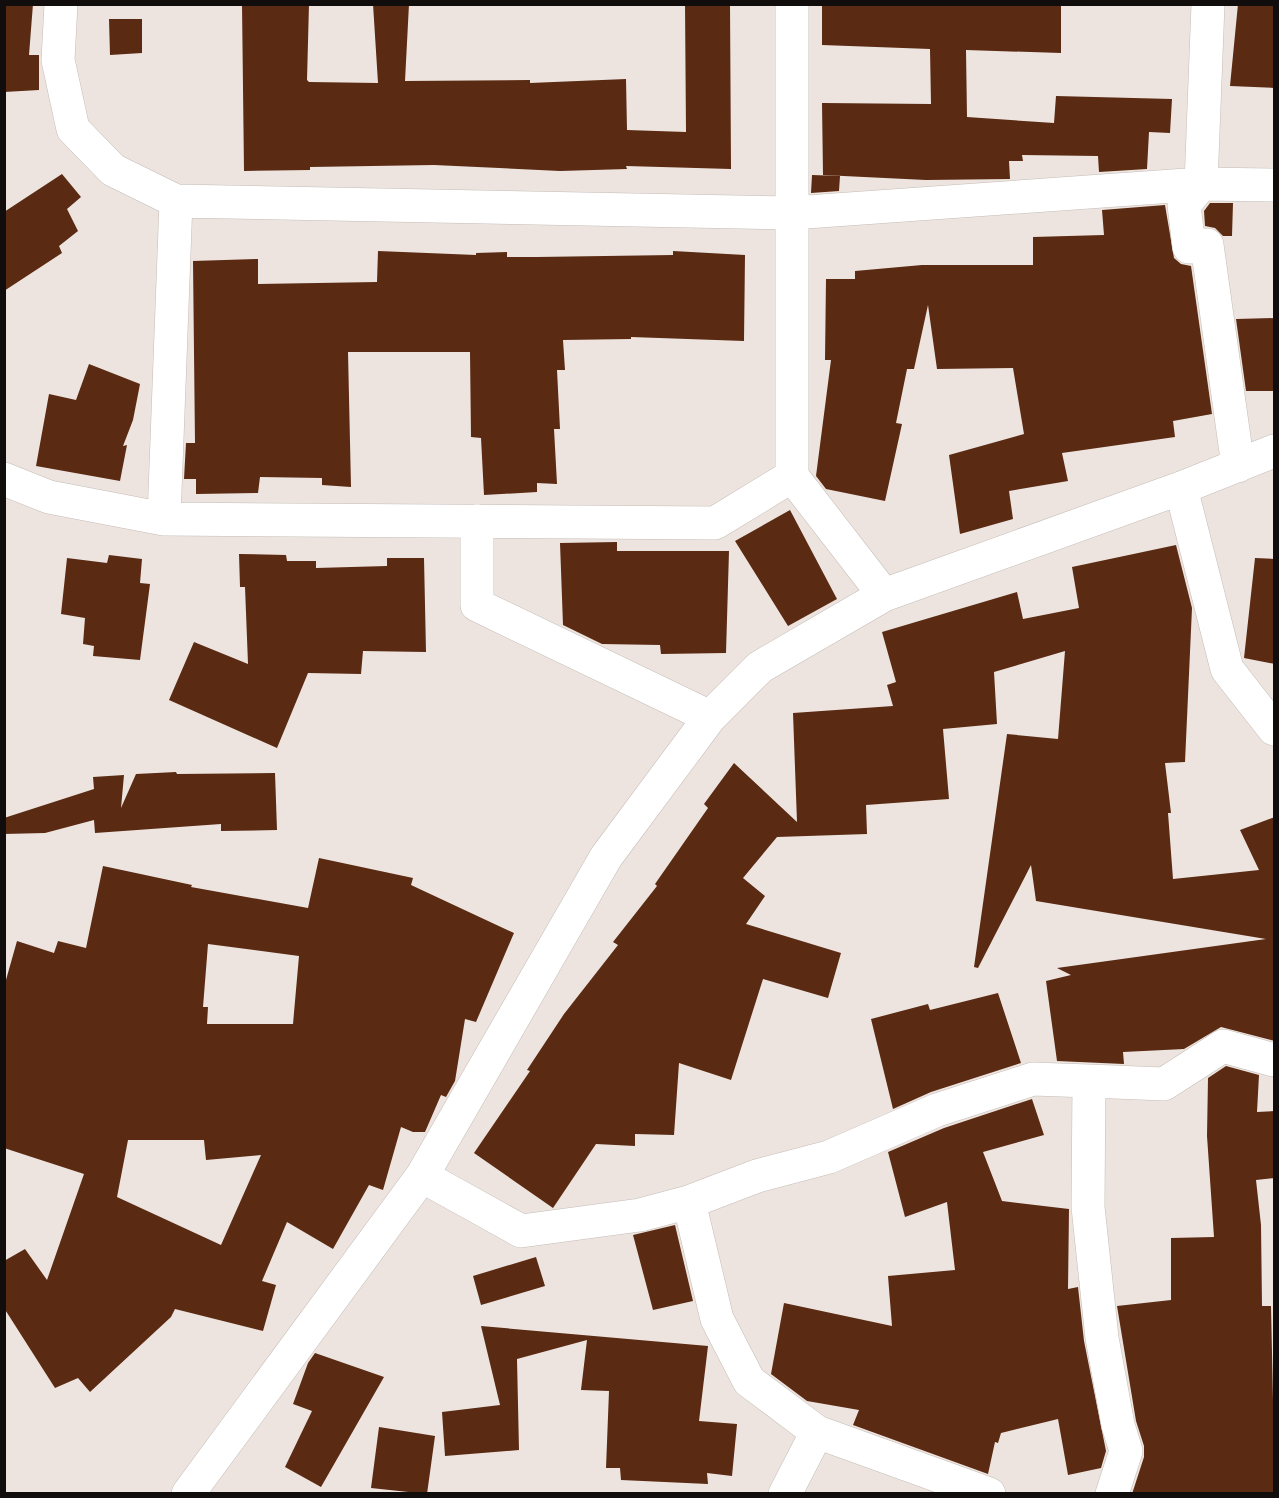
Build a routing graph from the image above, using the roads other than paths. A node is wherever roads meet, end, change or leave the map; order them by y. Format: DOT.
graph roads {
  1 [pos="61,4"];
  2 [pos="792,4"];
  3 [pos="1208,4"];
  4 [pos="1201,184"];
  5 [pos="1275,185"];
  6 [pos="176,201"];
  7 [pos="792,213"];
  8 [pos="1275,451"];
  9 [pos="1238,466"];
  10 [pos="792,476"];
  11 [pos="4,479"];
  12 [pos="1181,488"];
  13 [pos="164,519"];
  14 [pos="477,521"];
  15 [pos="884,596"];
  16 [pos="710,717"];
  17 [pos="1275,729"];
  18 [pos="1275,1060"];
  19 [pos="1089,1081"];
  20 [pos="422,1176"];
  21 [pos="689,1202"];
  22 [pos="817,1432"];
  23 [pos="188,1494"];
  24 [pos="785,1494"];
  25 [pos="990,1494"];
  26 [pos="1112,1494"];
  1 -- 6 [label="street"];
  2 -- 7 [label="street"];
  3 -- 4 [label="street"];
  4 -- 5 [label="street"];
  4 -- 7 [label="street"];
  4 -- 9 [label="street"];
  6 -- 7 [label="street"];
  6 -- 13 [label="street"];
  7 -- 10 [label="street"];
  8 -- 9 [label="street"];
  9 -- 12 [label="street"];
  10 -- 14 [label="street"];
  10 -- 15 [label="street"];
  11 -- 13 [label="street"];
  12 -- 15 [label="street"];
  12 -- 17 [label="street"];
  13 -- 14 [label="street"];
  14 -- 16 [label="street"];
  15 -- 16 [label="street"];
  16 -- 20 [label="street"];
  18 -- 19 [label="street"];
  19 -- 21 [label="street"];
  19 -- 26 [label="street"];
  20 -- 21 [label="street"];
  20 -- 23 [label="street"];
  21 -- 22 [label="street"];
  22 -- 24 [label="street"];
  22 -- 25 [label="street"];
}
